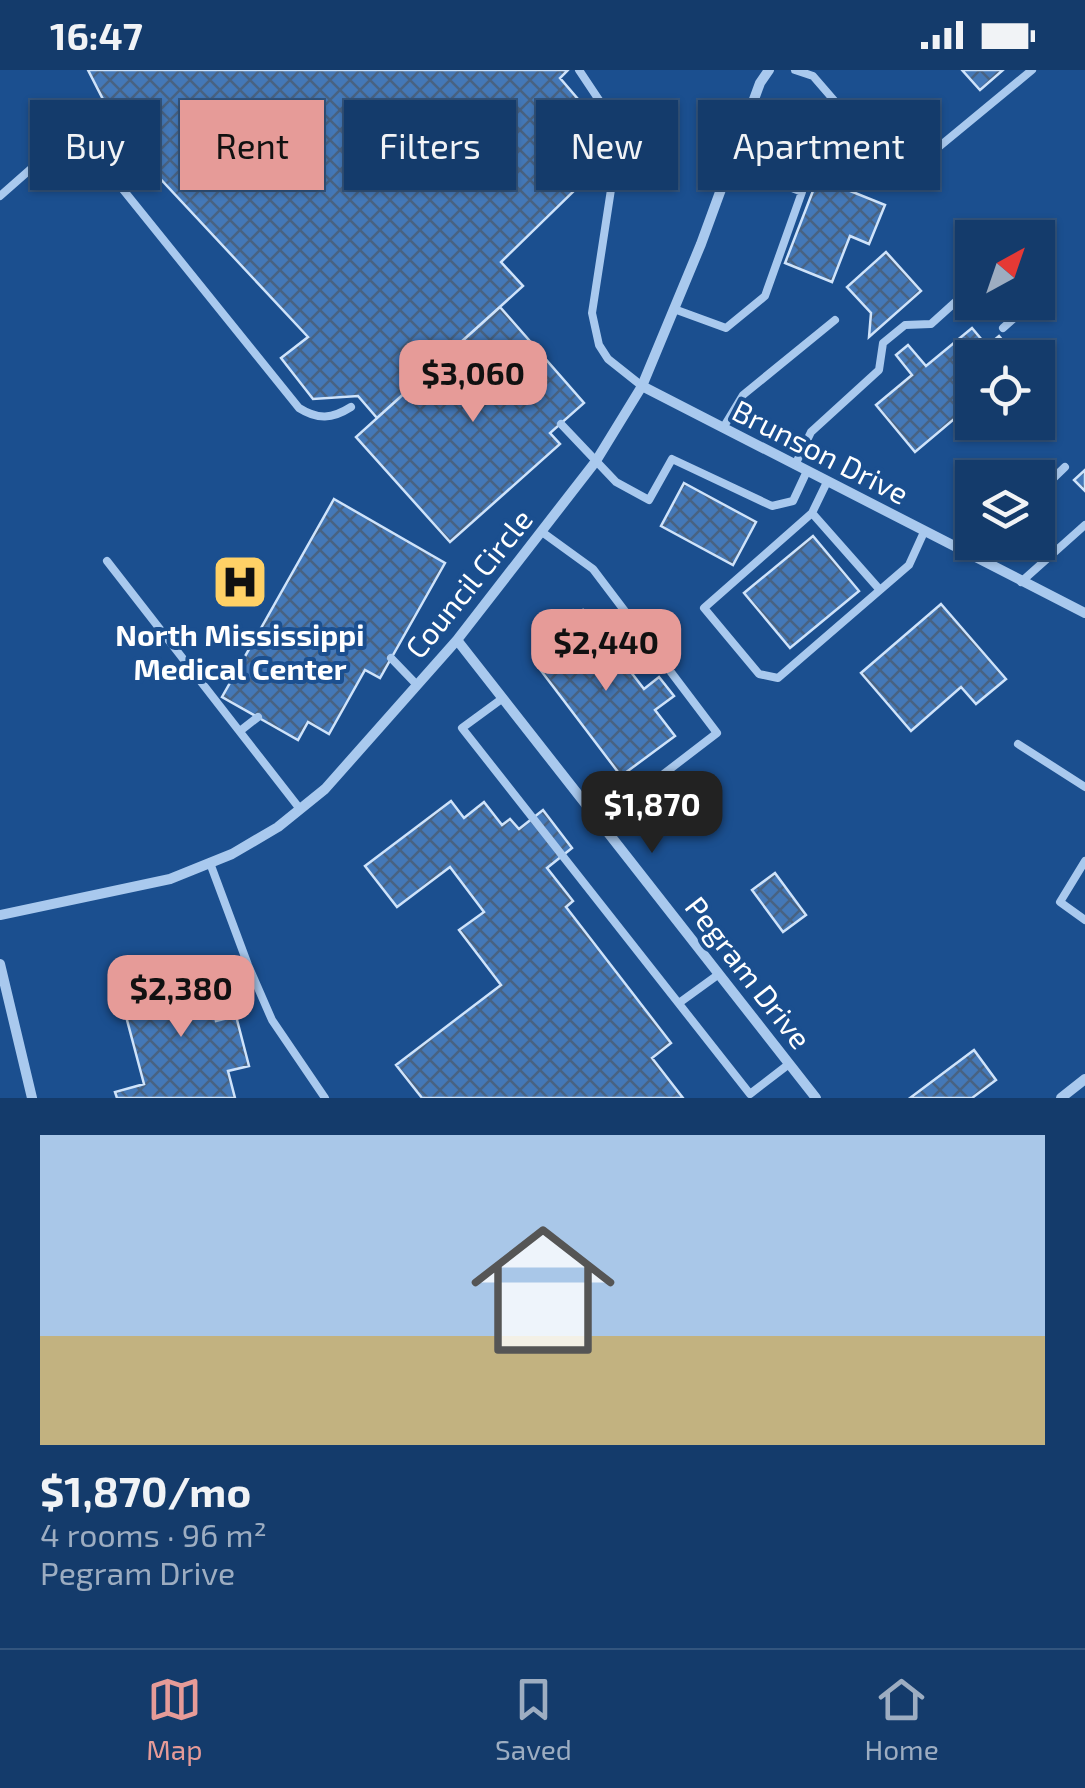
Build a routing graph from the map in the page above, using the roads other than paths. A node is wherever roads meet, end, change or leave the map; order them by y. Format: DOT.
graph roads {
  1 [pos="579,70"];
  2 [pos="768,70"];
  3 [pos="795,70"];
  4 [pos="1032,70"];
  5 [pos="753,100"];
  6 [pos="720,190"];
  7 [pos="797,190"];
  8 [pos="0,196"];
  9 [pos="955,303"];
  10 [pos="674,309"];
  11 [pos="835,320"];
  12 [pos="1012,320"];
  13 [pos="1003,328"];
  14 [pos="642,386"];
  15 [pos="350,407"];
  16 [pos="562,424"];
  17 [pos="723,428"];
  18 [pos="596,461"];
  19 [pos="795,465"];
  20 [pos="1065,467"];
  21 [pos="807,471"];
  22 [pos="1055,477"];
  23 [pos="827,482"];
  24 [pos="812,513"];
  25 [pos="1085,525"];
  26 [pos="542,532"];
  27 [pos="924,532"];
  28 [pos="955,548"];
  29 [pos="980,560"];
  30 [pos="107,561"];
  31 [pos="1021,582"];
  32 [pos="880,590"];
  33 [pos="1085,614"];
  34 [pos="457,640"];
  35 [pos="392,658"];
  36 [pos="417,685"];
  37 [pos="503,698"];
  38 [pos="258,717"];
  39 [pos="240,731"];
  40 [pos="1018,744"];
  41 [pos="1085,787"];
  42 [pos="300,809"];
  43 [pos="601,822"];
  44 [pos="1085,861"];
  45 [pos="210,863"];
  46 [pos="0,915"];
  47 [pos="1085,920"];
  48 [pos="0,964"];
  49 [pos="719,974"];
  50 [pos="679,1003"];
  51 [pos="789,1064"];
  52 [pos="1085,1079"];
  53 [pos="32,1098"];
  54 [pos="325,1098"];
  55 [pos="816,1098"];
  56 [pos="1061,1098"];
  1 -- 14 [label="lane"];
  2 -- 5 [label="street, Council Circle"];
  3 -- 4 [label="lane"];
  6 -- 10 [label="street, Council Circle"];
  7 -- 10 [label="lane"];
  8 -- 15 [label="lane"];
  9 -- 19 [label="lane"];
  10 -- 14 [label="street, Council Circle"];
  11 -- 17 [label="lane"];
  12 -- 13 [label="lane"];
  14 -- 17 [label="street, Brunson Drive"];
  14 -- 18 [label="street, Council Circle"];
  16 -- 18 [label="lane"];
  17 -- 19 [label="street, Brunson Drive"];
  18 -- 21 [label="lane"];
  18 -- 26 [label="street, Council Circle"];
  19 -- 21 [label="street, Brunson Drive"];
  20 -- 22 [label="lane"];
  21 -- 23 [label="street, Brunson Drive"];
  23 -- 24 [label="lane"];
  23 -- 27 [label="street, Brunson Drive"];
  24 -- 32 [label="lane"];
  24 -- 32 [label="lane"];
  25 -- 31 [label="lane"];
  26 -- 34 [label="street, Council Circle"];
  26 -- 43 [label="lane"];
  27 -- 28 [label="street, Brunson Drive"];
  27 -- 32 [label="lane"];
  29 -- 31 [label="street, Brunson Drive"];
  30 -- 39 [label="lane"];
  31 -- 33 [label="street, Brunson Drive"];
  34 -- 36 [label="street, Council Circle"];
  34 -- 37 [label="street, Pegram Drive"];
  35 -- 36 [label="lane"];
  36 -- 42 [label="street, Council Circle"];
  37 -- 43 [label="street, Pegram Drive"];
  37 -- 50 [label="lane"];
  38 -- 39 [label="lane"];
  39 -- 42 [label="lane"];
  40 -- 41 [label="lane"];
  42 -- 45 [label="street, Council Circle"];
  43 -- 49 [label="street, Pegram Drive"];
  44 -- 47 [label="lane"];
  45 -- 46 [label="street, Council Circle"];
  45 -- 54 [label="lane"];
  48 -- 53 [label="street"];
  49 -- 50 [label="lane"];
  49 -- 51 [label="street, Pegram Drive"];
  50 -- 51 [label="lane"];
  51 -- 55 [label="street, Pegram Drive"];
  52 -- 56 [label="street"];
}
